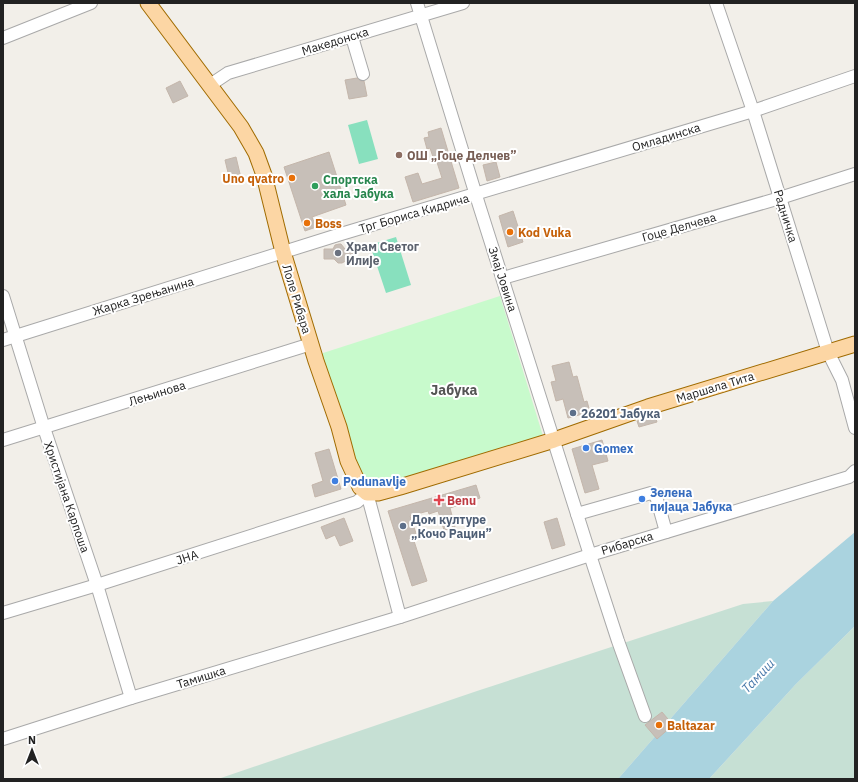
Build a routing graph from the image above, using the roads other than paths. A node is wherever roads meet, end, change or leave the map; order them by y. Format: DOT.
graph roads {
  1 [pos="91,3"];
  2 [pos="148,3"];
  3 [pos="417,3"];
  4 [pos="463,3"];
  5 [pos="716,3"];
  6 [pos="421,16"];
  7 [pos="352,37"];
  8 [pos="3,38"];
  9 [pos="363,74"];
  10 [pos="855,76"];
  11 [pos="210,85"];
  12 [pos="753,111"];
  13 [pos="855,174"];
  14 [pos="476,194"];
  15 [pos="780,198"];
  16 [pos="283,252"];
  17 [pos="503,278"];
  18 [pos="3,296"];
  19 [pos="15,336"];
  20 [pos="3,340"];
  21 [pos="311,344"];
  22 [pos="855,344"];
  23 [pos="828,352"];
  24 [pos="44,428"];
  25 [pos="855,428"];
  26 [pos="3,440"];
  27 [pos="554,440"];
  28 [pos="855,472"];
  29 [pos="367,493"];
  30 [pos="577,514"];
  31 [pos="666,532"];
  32 [pos="590,555"];
  33 [pos="97,585"];
  34 [pos="3,613"];
  35 [pos="400,617"];
  36 [pos="130,698"];
  37 [pos="644,716"];
  38 [pos="3,739"];
  1 -- 8 [label="street"];
  2 -- 11 [label="main road, Лоле Рибара"];
  3 -- 6 [label="street, Змај Јовина"];
  4 -- 6 [label="street, Македонска"];
  5 -- 12 [label="street, Радничка"];
  6 -- 7 [label="street, Македонска"];
  6 -- 14 [label="street, Змај Јовина"];
  7 -- 9 [label="street"];
  7 -- 11 [label="street, Македонска"];
  10 -- 12 [label="street, Омладинска"];
  11 -- 16 [label="main road, Лоле Рибара"];
  12 -- 14 [label="street, Омладинска"];
  12 -- 15 [label="street, Радничка"];
  13 -- 15 [label="street, Гоце Делчева"];
  14 -- 16 [label="street, Трг Бориса Кидрича"];
  14 -- 17 [label="street, Змај Јовина"];
  15 -- 17 [label="street, Гоце Делчева"];
  15 -- 23 [label="street, Радничка"];
  16 -- 19 [label="street, Жарка Зрењанина"];
  16 -- 21 [label="main road, Лоле Рибара"];
  17 -- 27 [label="street, Змај Јовина"];
  18 -- 19 [label="street, Христијана Карпоша"];
  19 -- 20 [label="street, Жарка Зрењанина"];
  19 -- 24 [label="street, Христијана Карпоша"];
  21 -- 24 [label="street, Лењинова"];
  21 -- 29 [label="main road, Лоле Рибара"];
  22 -- 23 [label="main road, Маршала Тита"];
  23 -- 25 [label="street, Радничка"];
  23 -- 27 [label="main road, Маршала Тита"];
  24 -- 26 [label="street, Лењинова"];
  24 -- 33 [label="street, Христијана Карпоша"];
  27 -- 29 [label="main road"];
  27 -- 30 [label="street, Змај Јовина"];
  28 -- 31 [label="street, Рибарска"];
  29 -- 33 [label="street, ЈНА"];
  29 -- 35 [label="street, Лоле Рибара"];
  30 -- 31 [label="street"];
  30 -- 32 [label="street, Змај Јовина"];
  31 -- 32 [label="street, Рибарска"];
  32 -- 35 [label="street, Рибарска"];
  32 -- 37 [label="street, Змај Јовина"];
  33 -- 34 [label="street, ЈНА"];
  33 -- 36 [label="street, Христијана Карпоша"];
  35 -- 36 [label="street, Тамишка"];
  36 -- 38 [label="street, Тамишка"];
}
